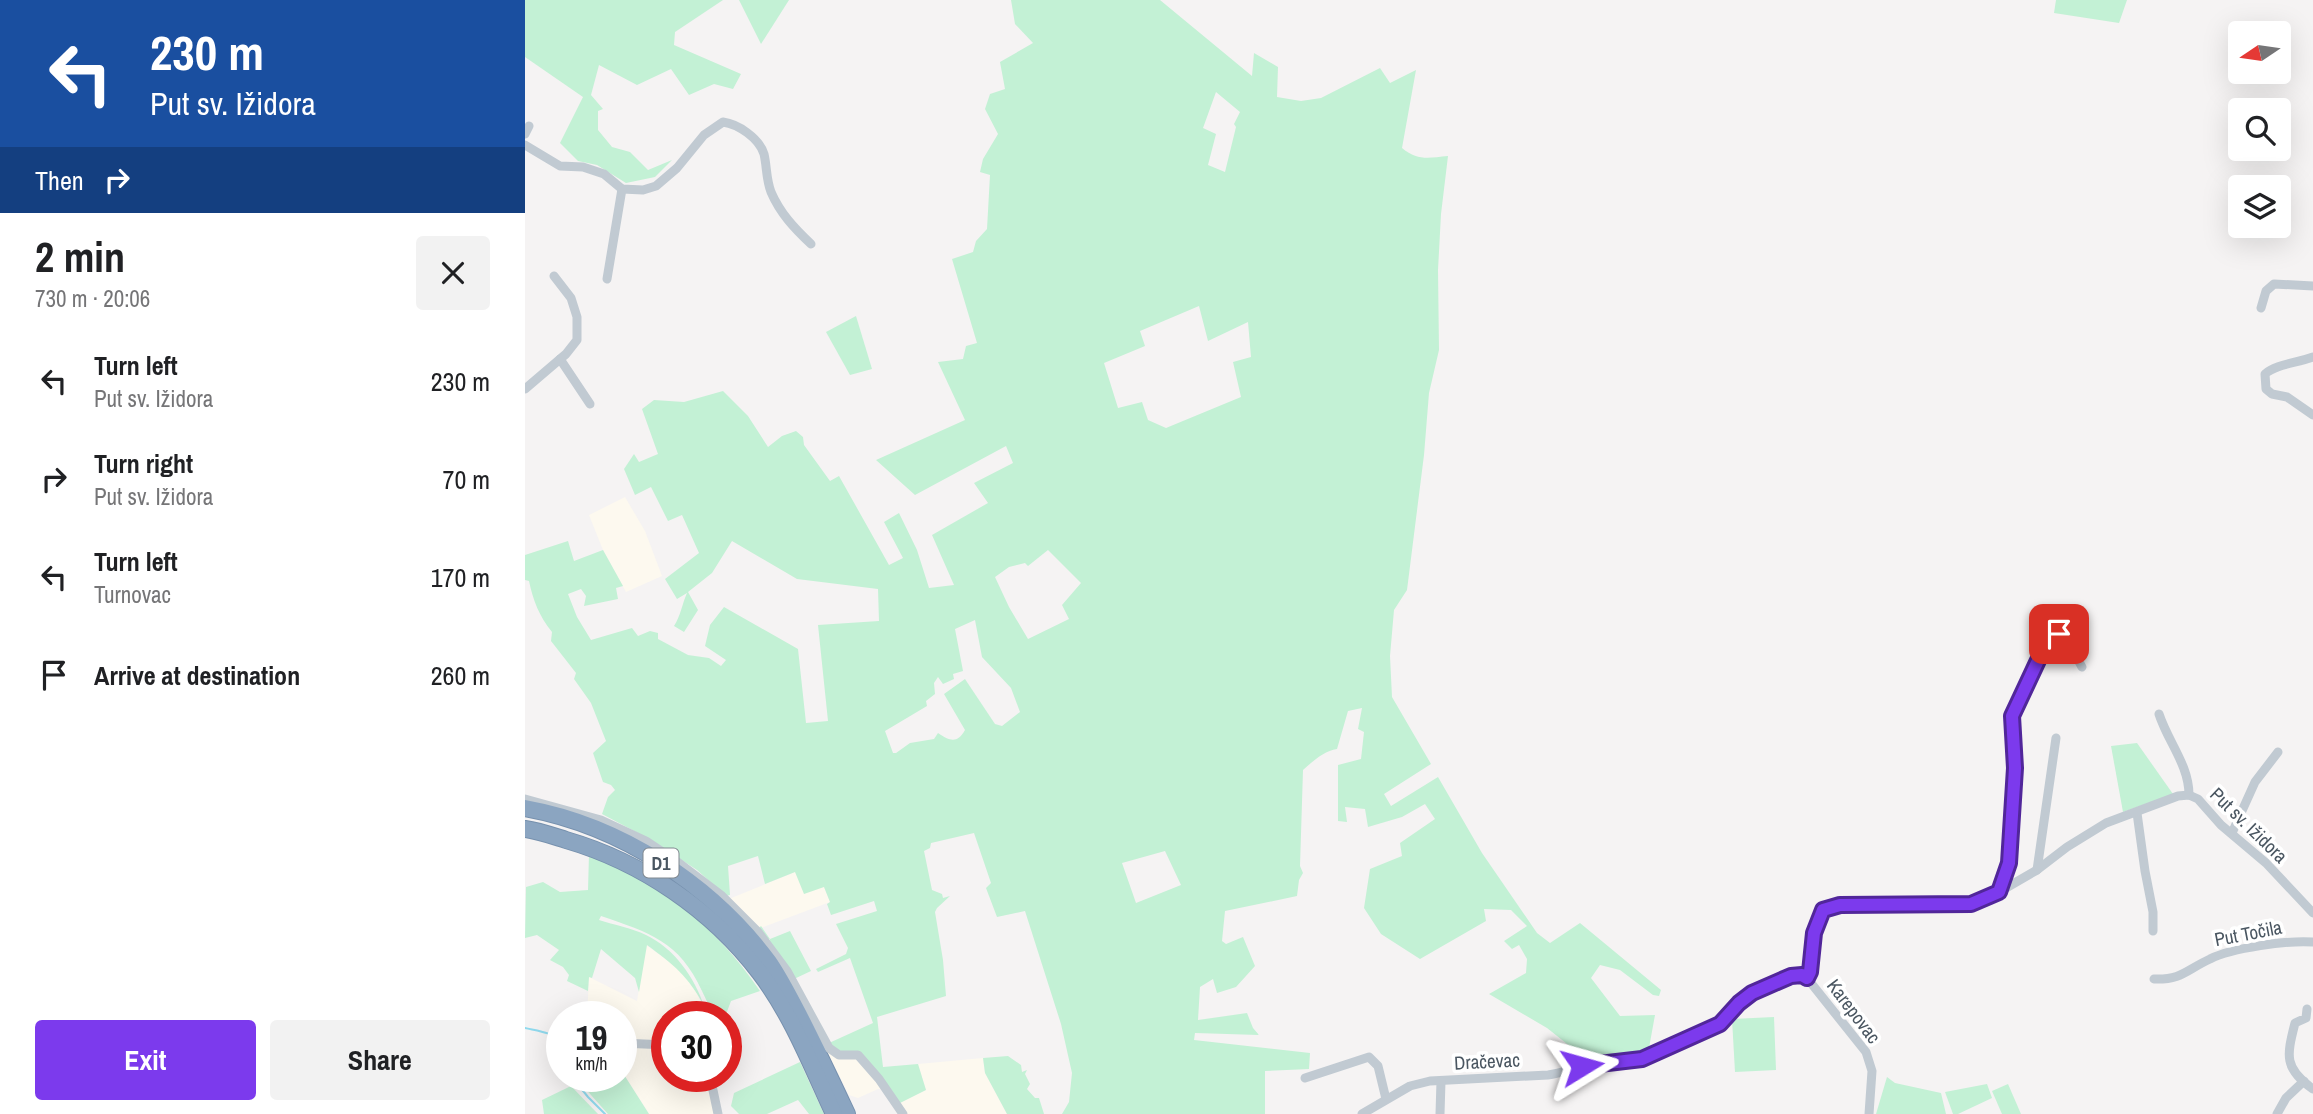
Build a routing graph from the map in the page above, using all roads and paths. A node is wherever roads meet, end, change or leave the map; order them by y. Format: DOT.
graph roads {
  1 [pos="525,145"];
  2 [pos="622,189"];
  3 [pos="811,244"];
  4 [pos="554,276"];
  5 [pos="607,279"];
  6 [pos="2313,286"];
  7 [pos="2261,309"];
  8 [pos="2313,358"];
  9 [pos="560,359"];
  10 [pos="525,389"];
  11 [pos="590,404"];
  12 [pos="2313,415"];
  13 [pos="2082,667"];
  14 [pos="2159,714"];
  15 [pos="2056,738"];
  16 [pos="2278,752"];
  17 [pos="2189,795"];
  18 [pos="525,799"];
  19 [pos="525,808"];
  20 [pos="2137,813"];
  21 [pos="525,829"];
  22 [pos="2232,833"];
  23 [pos="2037,870"];
  24 [pos="1999,892"];
  25 [pos="2313,913"];
  26 [pos="2153,931"];
  27 [pos="2313,942"];
  28 [pos="1805,977"];
  29 [pos="2154,979"];
  30 [pos="2307,1009"];
  31 [pos="1305,1078"];
  32 [pos="1441,1081"];
  33 [pos="2304,1081"];
  34 [pos="2313,1088"];
  35 [pos="714,1092"];
  36 [pos="1387,1099"];
  37 [pos="849,1106"];
  38 [pos="718,1114"];
  39 [pos="834,1114"];
  40 [pos="903,1114"];
  41 [pos="1363,1114"];
  42 [pos="1440,1114"];
  43 [pos="1869,1114"];
  44 [pos="2277,1114"];
  1 -- 2 [label="street"];
  2 -- 3 [label="street"];
  2 -- 5 [label="street"];
  4 -- 9 [label="street"];
  6 -- 7 [label="street"];
  8 -- 12 [label="street"];
  9 -- 10 [label="street"];
  9 -- 11 [label="street"];
  13 -- 24 [label="street"];
  14 -- 17 [label="street, Put sv. Ižidora"];
  15 -- 23 [label="street"];
  16 -- 22 [label="street"];
  17 -- 20 [label="street, Put sv. Ižidora"];
  17 -- 22 [label="street, Put sv. Ižidora"];
  18 -- 40 [label="street"];
  19 -- 37 [label="highway, D1"];
  20 -- 23 [label="street, Put sv. Ižidora"];
  20 -- 26 [label="street"];
  21 -- 39 [label="highway, D1"];
  22 -- 25 [label="street, Put sv. Ižidora"];
  23 -- 24 [label="street, Put sv. Ižidora"];
  24 -- 28 [label="street, Put sv. Ižidora"];
  27 -- 29 [label="street, Put Točila"];
  28 -- 32 [label="street, Dračevac"];
  28 -- 43 [label="street, Karepovac"];
  30 -- 33 [label="street"];
  31 -- 36 [label="street"];
  32 -- 36 [label="street, Dračevac"];
  32 -- 42 [label="street, Dračevac"];
  33 -- 34 [label="street"];
  33 -- 44 [label="street"];
  35 -- 38 [label="street"];
  36 -- 41 [label="street, Dračevac"];
}
